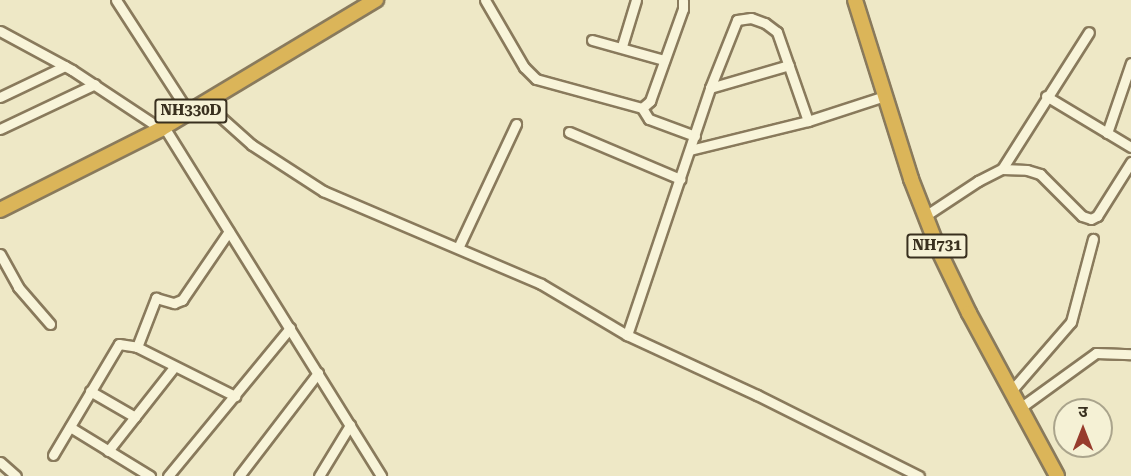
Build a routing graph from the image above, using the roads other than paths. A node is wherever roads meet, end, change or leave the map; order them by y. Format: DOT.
graph roads {
  1 [pos="116,0"];
  2 [pos="376,0"];
  3 [pos="485,0"];
  4 [pos="636,0"];
  5 [pos="683,0"];
  6 [pos="855,0"];
  7 [pos="357,5"];
  8 [pos="0,31"];
  9 [pos="1089,32"];
  10 [pos="592,40"];
  11 [pos="622,46"];
  12 [pos="664,60"];
  13 [pos="1131,63"];
  14 [pos="789,65"];
  15 [pos="65,66"];
  16 [pos="95,84"];
  17 [pos="710,88"];
  18 [pos="885,96"];
  19 [pos="1046,96"];
  20 [pos="0,97"];
  21 [pos="205,103"];
  22 [pos="642,108"];
  23 [pos="189,113"];
  24 [pos="808,121"];
  25 [pos="516,124"];
  26 [pos="162,128"];
  27 [pos="0,129"];
  28 [pos="569,132"];
  29 [pos="1107,133"];
  30 [pos="695,136"];
  31 [pos="1131,147"];
  32 [pos="690,150"];
  33 [pos="1131,162"];
  34 [pos="1002,169"];
  35 [pos="680,179"];
  36 [pos="0,210"];
  37 [pos="925,216"];
  38 [pos="229,231"];
  39 [pos="1094,239"];
  40 [pos="458,248"];
  41 [pos="0,254"];
  42 [pos="50,324"];
  43 [pos="290,328"];
  44 [pos="627,335"];
  45 [pos="137,347"];
  46 [pos="1131,354"];
  47 [pos="174,367"];
  48 [pos="318,373"];
  49 [pos="90,391"];
  50 [pos="1011,391"];
  51 [pos="235,396"];
  52 [pos="1020,408"];
  53 [pos="135,417"];
  54 [pos="350,425"];
  55 [pos="70,427"];
  56 [pos="108,450"];
  57 [pos="53,455"];
  58 [pos="0,462"];
  59 [pos="16,476"];
  60 [pos="150,476"];
  61 [pos="168,476"];
  62 [pos="239,476"];
  63 [pos="319,476"];
  64 [pos="381,476"];
  65 [pos="920,476"];
  66 [pos="1057,476"];
  1 -- 23 [label="street"];
  2 -- 7 [label="highway, NH330D"];
  3 -- 22 [label="street"];
  4 -- 11 [label="street"];
  5 -- 12 [label="street"];
  6 -- 18 [label="highway, NH731"];
  7 -- 21 [label="highway, NH330D"];
  8 -- 15 [label="street"];
  9 -- 19 [label="street"];
  10 -- 11 [label="street"];
  11 -- 12 [label="street"];
  12 -- 22 [label="street"];
  13 -- 29 [label="street"];
  14 -- 17 [label="street"];
  14 -- 17 [label="street"];
  14 -- 24 [label="street"];
  15 -- 16 [label="street"];
  15 -- 20 [label="street"];
  16 -- 26 [label="street"];
  16 -- 27 [label="street"];
  17 -- 30 [label="street"];
  18 -- 24 [label="street"];
  18 -- 37 [label="highway, NH731"];
  19 -- 29 [label="street"];
  19 -- 34 [label="street"];
  21 -- 23 [label="highway, NH330D"];
  21 -- 40 [label="street"];
  22 -- 30 [label="street"];
  23 -- 26 [label="highway, NH330D"];
  24 -- 32 [label="street"];
  25 -- 40 [label="street"];
  26 -- 36 [label="highway, NH330D"];
  26 -- 38 [label="street"];
  28 -- 35 [label="street"];
  29 -- 31 [label="street"];
  30 -- 32 [label="street"];
  32 -- 35 [label="street"];
  33 -- 34 [label="street"];
  34 -- 37 [label="street"];
  35 -- 44 [label="street"];
  37 -- 50 [label="highway, NH731"];
  38 -- 43 [label="street"];
  38 -- 45 [label="street"];
  39 -- 50 [label="street"];
  40 -- 44 [label="street"];
  41 -- 42 [label="street"];
  43 -- 48 [label="street"];
  43 -- 51 [label="street"];
  44 -- 65 [label="street"];
  45 -- 47 [label="street"];
  45 -- 49 [label="street"];
  46 -- 52 [label="street"];
  47 -- 51 [label="street"];
  47 -- 53 [label="street"];
  48 -- 54 [label="street"];
  48 -- 62 [label="street"];
  49 -- 53 [label="street"];
  49 -- 55 [label="street"];
  50 -- 52 [label="highway, NH731"];
  51 -- 61 [label="street"];
  52 -- 66 [label="highway, NH731"];
  53 -- 56 [label="street"];
  54 -- 63 [label="street"];
  54 -- 64 [label="street"];
  55 -- 56 [label="street"];
  55 -- 57 [label="street"];
  56 -- 60 [label="street"];
  58 -- 59 [label="street"];
}
